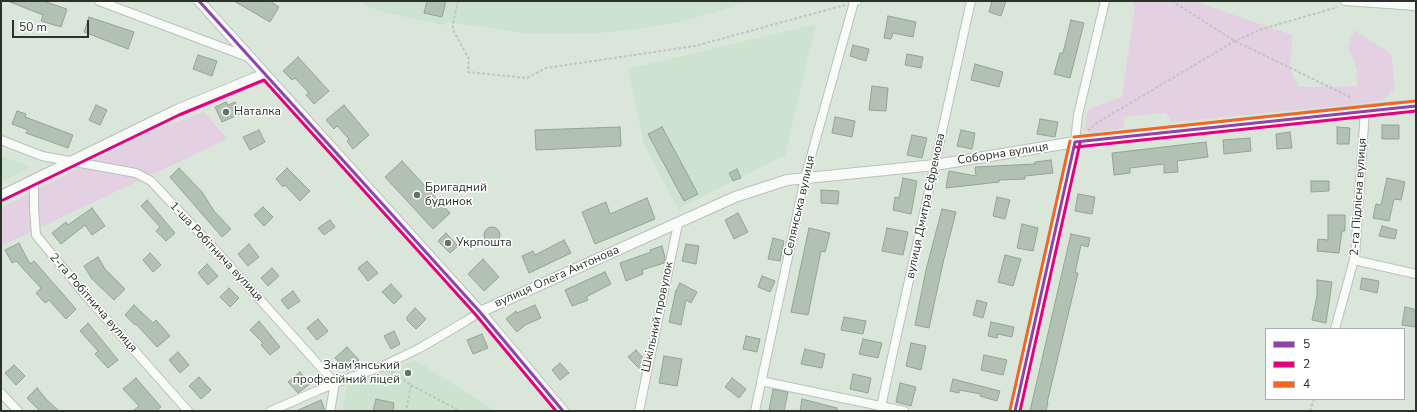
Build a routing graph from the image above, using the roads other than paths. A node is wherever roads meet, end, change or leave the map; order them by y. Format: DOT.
graph roads {
  1 [pos="99,1"];
  2 [pos="198,1"];
  3 [pos="971,1"];
  4 [pos="1104,1"];
  5 [pos="855,2"];
  6 [pos="1349,2"];
  7 [pos="1416,6"];
  8 [pos="248,57"];
  9 [pos="265,74"];
  10 [pos="1416,106"];
  11 [pos="1365,110"];
  12 [pos="1,140"];
  13 [pos="1075,142"];
  14 [pos="73,161"];
  15 [pos="935,165"];
  16 [pos="805,178"];
  17 [pos="34,180"];
  18 [pos="1,196"];
  19 [pos="678,224"];
  20 [pos="1354,260"];
  21 [pos="1416,274"];
  22 [pos="480,312"];
  23 [pos="1335,328"];
  24 [pos="761,381"];
  25 [pos="335,383"];
  26 [pos="1,393"];
  27 [pos="881,409"];
  28 [pos="18,411"];
  29 [pos="188,411"];
  30 [pos="271,411"];
  31 [pos="330,411"];
  32 [pos="563,411"];
  33 [pos="639,411"];
  34 [pos="755,411"];
  35 [pos="904,411"];
  36 [pos="1015,411"];
  1 -- 8 [label="street"];
  2 -- 8 [label="street"];
  3 -- 15 [label="street, вулиця Дмитра Єфремова"];
  4 -- 13 [label="street"];
  5 -- 16 [label="street, Селянська вулиця"];
  6 -- 7 [label="street"];
  8 -- 9 [label="street"];
  9 -- 14 [label="street"];
  9 -- 22 [label="street"];
  10 -- 11 [label="street, Соборна вулиця"];
  11 -- 13 [label="street, Соборна вулиця"];
  11 -- 20 [label="street, 2-га Підлісна вулиця"];
  12 -- 14 [label="street, 1-ша Робітнича вулиця"];
  13 -- 15 [label="street, Соборна вулиця"];
  13 -- 36 [label="street"];
  14 -- 17 [label="street"];
  14 -- 25 [label="street, 1-ша Робітнича вулиця"];
  15 -- 16 [label="street, Соборна вулиця"];
  15 -- 27 [label="street, вулиця Дмитра Єфремова"];
  16 -- 19 [label="street, вулиця Олега Антонова"];
  16 -- 24 [label="street, Селянська вулиця"];
  17 -- 18 [label="street"];
  17 -- 29 [label="street, 2-га Робітнича вулиця"];
  19 -- 22 [label="street, вулиця Олега Антонова"];
  19 -- 33 [label="street, Шкільний провулок"];
  20 -- 21 [label="street"];
  20 -- 23 [label="street, 2-га Підлісна вулиця"];
  22 -- 25 [label="street, вулиця Олега Антонова"];
  22 -- 32 [label="street"];
  24 -- 27 [label="street"];
  24 -- 34 [label="street, Селянська вулиця"];
  25 -- 30 [label="street, вулиця Олега Антонова"];
  25 -- 31 [label="street"];
  26 -- 28 [label="street"];
  27 -- 35 [label="street"];
}
